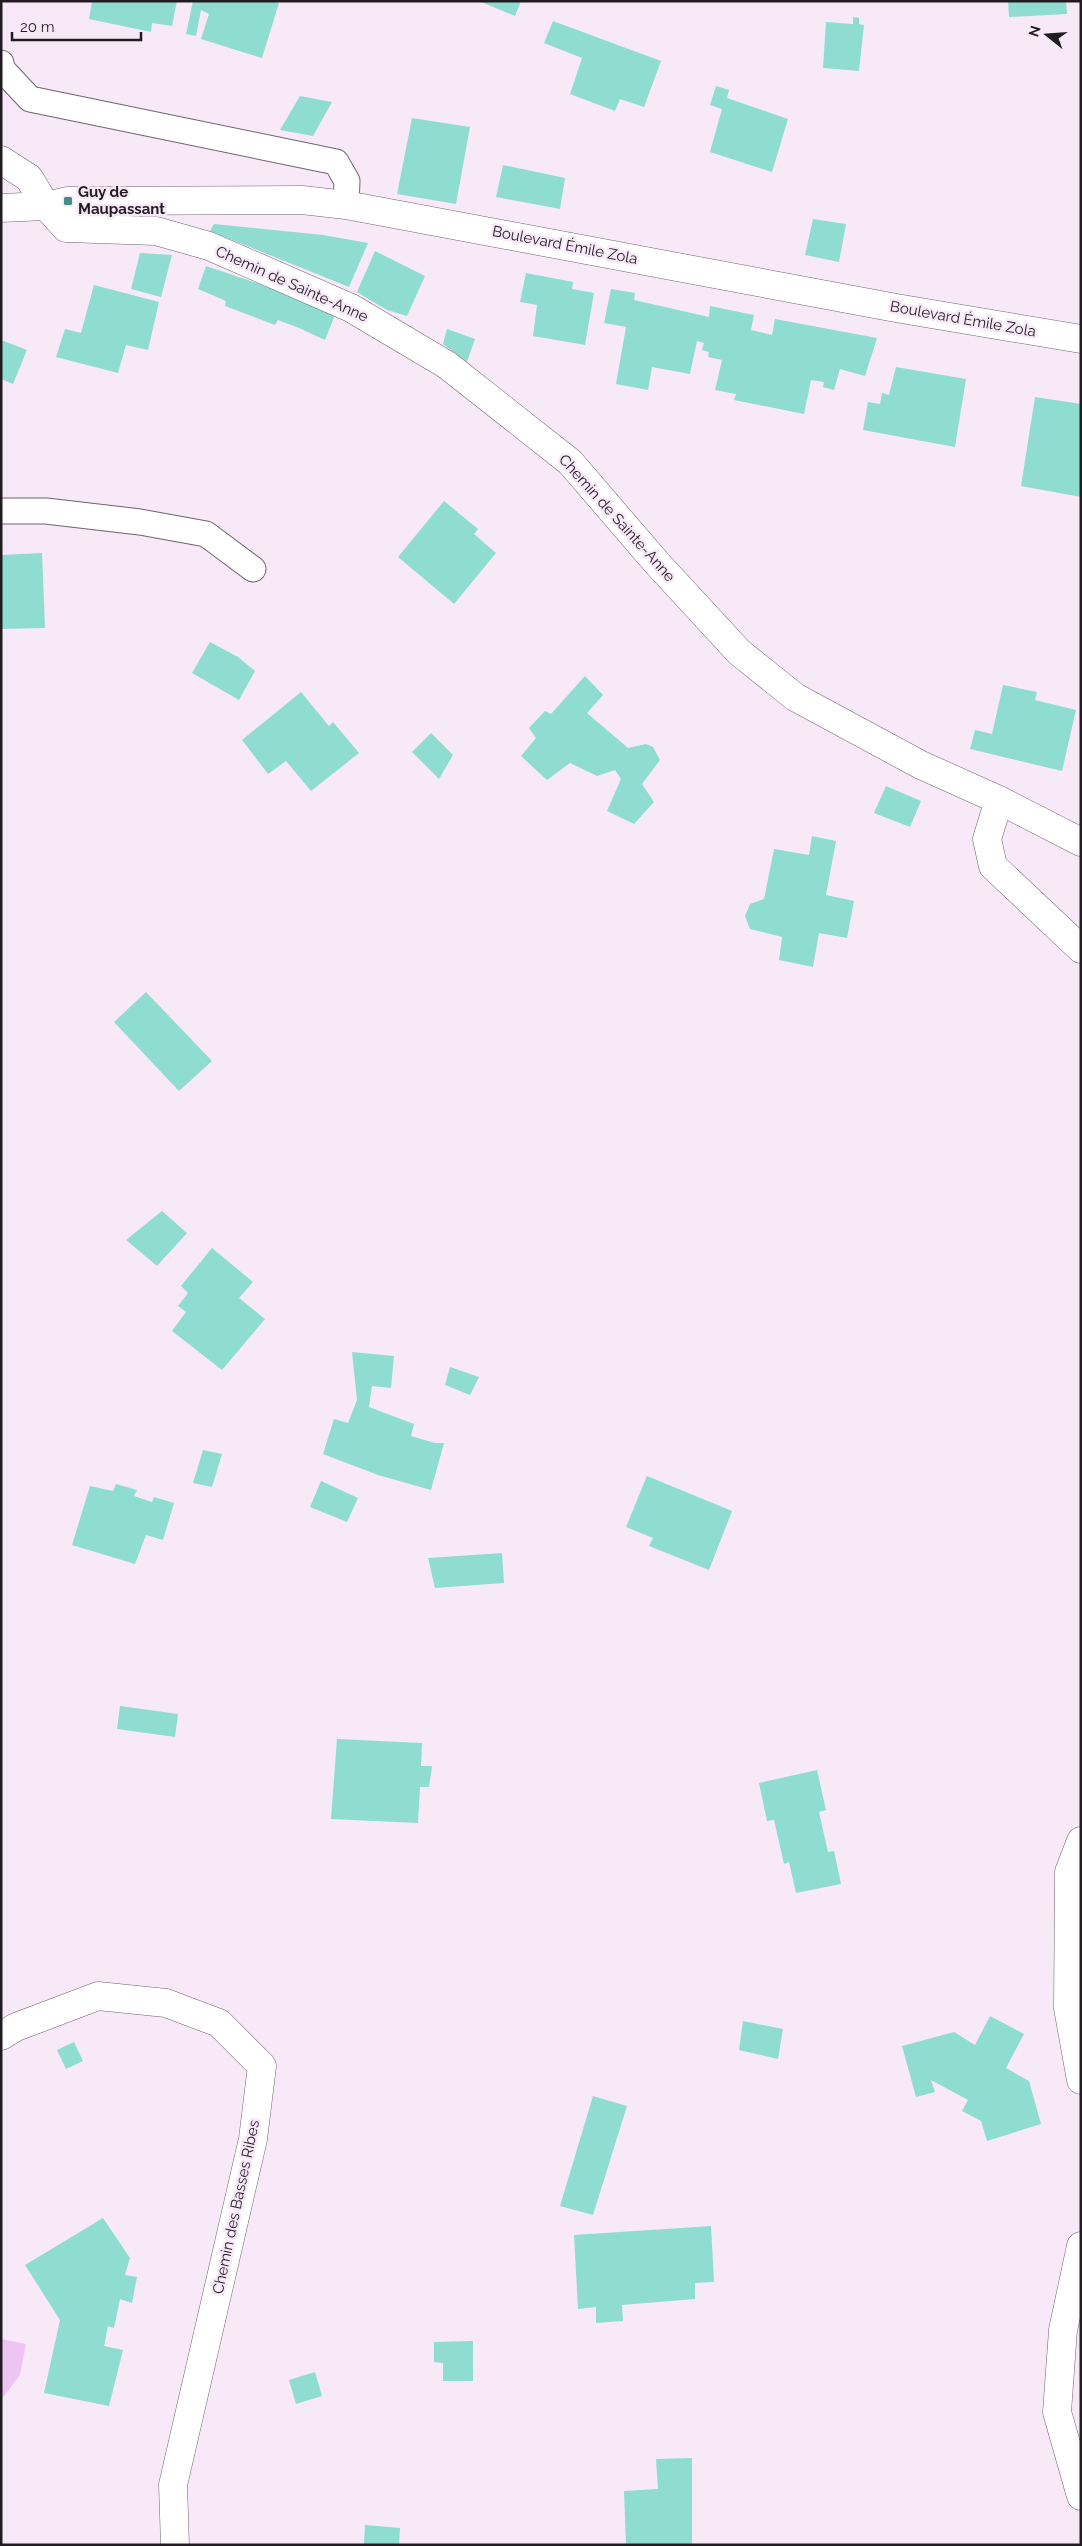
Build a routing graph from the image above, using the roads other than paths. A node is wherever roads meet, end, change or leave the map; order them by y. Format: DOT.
graph roads {
  1 [pos="1,63"];
  2 [pos="1,160"];
  3 [pos="346,205"];
  4 [pos="46,206"];
  5 [pos="1,208"];
  6 [pos="1081,339"];
  7 [pos="1,511"];
  8 [pos="254,569"];
  9 [pos="999,800"];
  10 [pos="1081,842"];
  11 [pos="1081,949"];
  12 [pos="1081,1841"];
  13 [pos="1,2036"];
  14 [pos="1081,2080"];
  15 [pos="1081,2246"];
  16 [pos="1081,2496"];
  17 [pos="176,2545"];
  1 -- 3 [label="lane"];
  2 -- 4 [label="street, Chemin de Sainte-Anne"];
  3 -- 4 [label="street, Boulevard Émile Zola"];
  3 -- 6 [label="street, Boulevard Émile Zola"];
  4 -- 5 [label="street, Boulevard Émile Zola"];
  4 -- 9 [label="street, Chemin de Sainte-Anne"];
  7 -- 8 [label="lane"];
  9 -- 10 [label="street, Chemin de Sainte-Anne"];
  9 -- 11 [label="street"];
  12 -- 14 [label="street"];
  13 -- 17 [label="street, Chemin des Basses Ribes"];
  15 -- 16 [label="street"];
}
